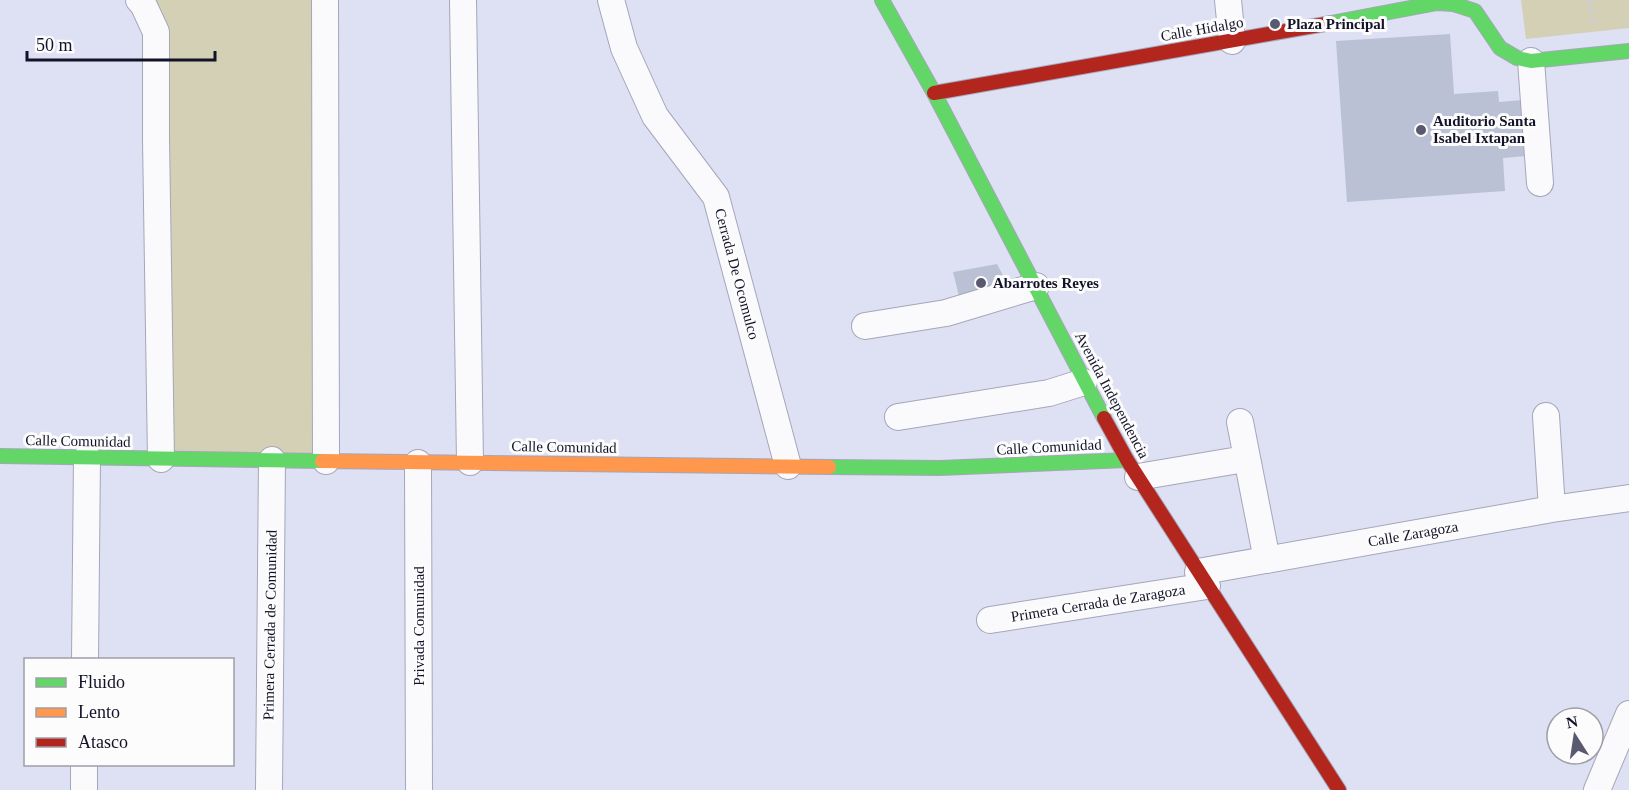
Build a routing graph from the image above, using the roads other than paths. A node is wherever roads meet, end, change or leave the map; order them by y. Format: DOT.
graph roads {
  1 [pos="139,0"];
  2 [pos="325,0"];
  3 [pos="464,0"];
  4 [pos="611,0"];
  5 [pos="882,0"];
  6 [pos="1228,0"];
  7 [pos="1232,41"];
  8 [pos="1629,51"];
  9 [pos="1531,61"];
  10 [pos="934,93"];
  11 [pos="1540,183"];
  12 [pos="1036,286"];
  13 [pos="865,327"];
  14 [pos="1084,382"];
  15 [pos="1546,416"];
  16 [pos="898,417"];
  17 [pos="1240,423"];
  18 [pos="0,456"];
  19 [pos="87,458"];
  20 [pos="161,459"];
  21 [pos="272,460"];
  22 [pos="1233,460"];
  23 [pos="326,461"];
  24 [pos="470,462"];
  25 [pos="418,463"];
  26 [pos="788,466"];
  27 [pos="1133,468"];
  28 [pos="1629,498"];
  29 [pos="1552,509"];
  30 [pos="1267,560"];
  31 [pos="1202,579"];
  32 [pos="990,620"];
  33 [pos="85,658"];
  34 [pos="1629,714"];
  35 [pos="84,766"];
  36 [pos="84,790"];
  37 [pos="269,790"];
  38 [pos="419,790"];
  39 [pos="1339,790"];
  40 [pos="1597,790"];
  1 -- 20 [label="street"];
  2 -- 23 [label="street"];
  3 -- 24 [label="street"];
  4 -- 26 [label="street, Cerrada De Ocomulco"];
  5 -- 10 [label="street, Avenida Independencia"];
  6 -- 7 [label="street"];
  7 -- 9 [label="street, Calle Hidalgo"];
  7 -- 10 [label="street, Calle Hidalgo"];
  8 -- 9 [label="street, Calle Hidalgo"];
  9 -- 11 [label="street"];
  10 -- 12 [label="street, Avenida Independencia"];
  12 -- 13 [label="street"];
  12 -- 14 [label="street, Avenida Independencia"];
  14 -- 16 [label="street"];
  14 -- 27 [label="street, Avenida Independencia"];
  15 -- 29 [label="street"];
  17 -- 30 [label="street"];
  18 -- 19 [label="street, Calle Comunidad"];
  19 -- 20 [label="street, Calle Comunidad"];
  19 -- 33 [label="street"];
  20 -- 21 [label="street, Calle Comunidad"];
  21 -- 23 [label="street, Calle Comunidad"];
  21 -- 37 [label="street, Primera Cerrada de Comunidad"];
  22 -- 27 [label="street"];
  23 -- 25 [label="street, Calle Comunidad"];
  24 -- 25 [label="street, Calle Comunidad"];
  24 -- 26 [label="street, Calle Comunidad"];
  25 -- 38 [label="street, Privada Comunidad"];
  26 -- 27 [label="street, Calle Comunidad"];
  27 -- 31 [label="street, Avenida Independencia"];
  28 -- 29 [label="street, Calle Zaragoza"];
  29 -- 30 [label="street, Calle Zaragoza"];
  30 -- 31 [label="street, Calle Zaragoza"];
  31 -- 32 [label="street, Primera Cerrada de Zaragoza"];
  31 -- 39 [label="street, Avenida Independencia"];
  34 -- 40 [label="street"];
  35 -- 36 [label="street"];
}
